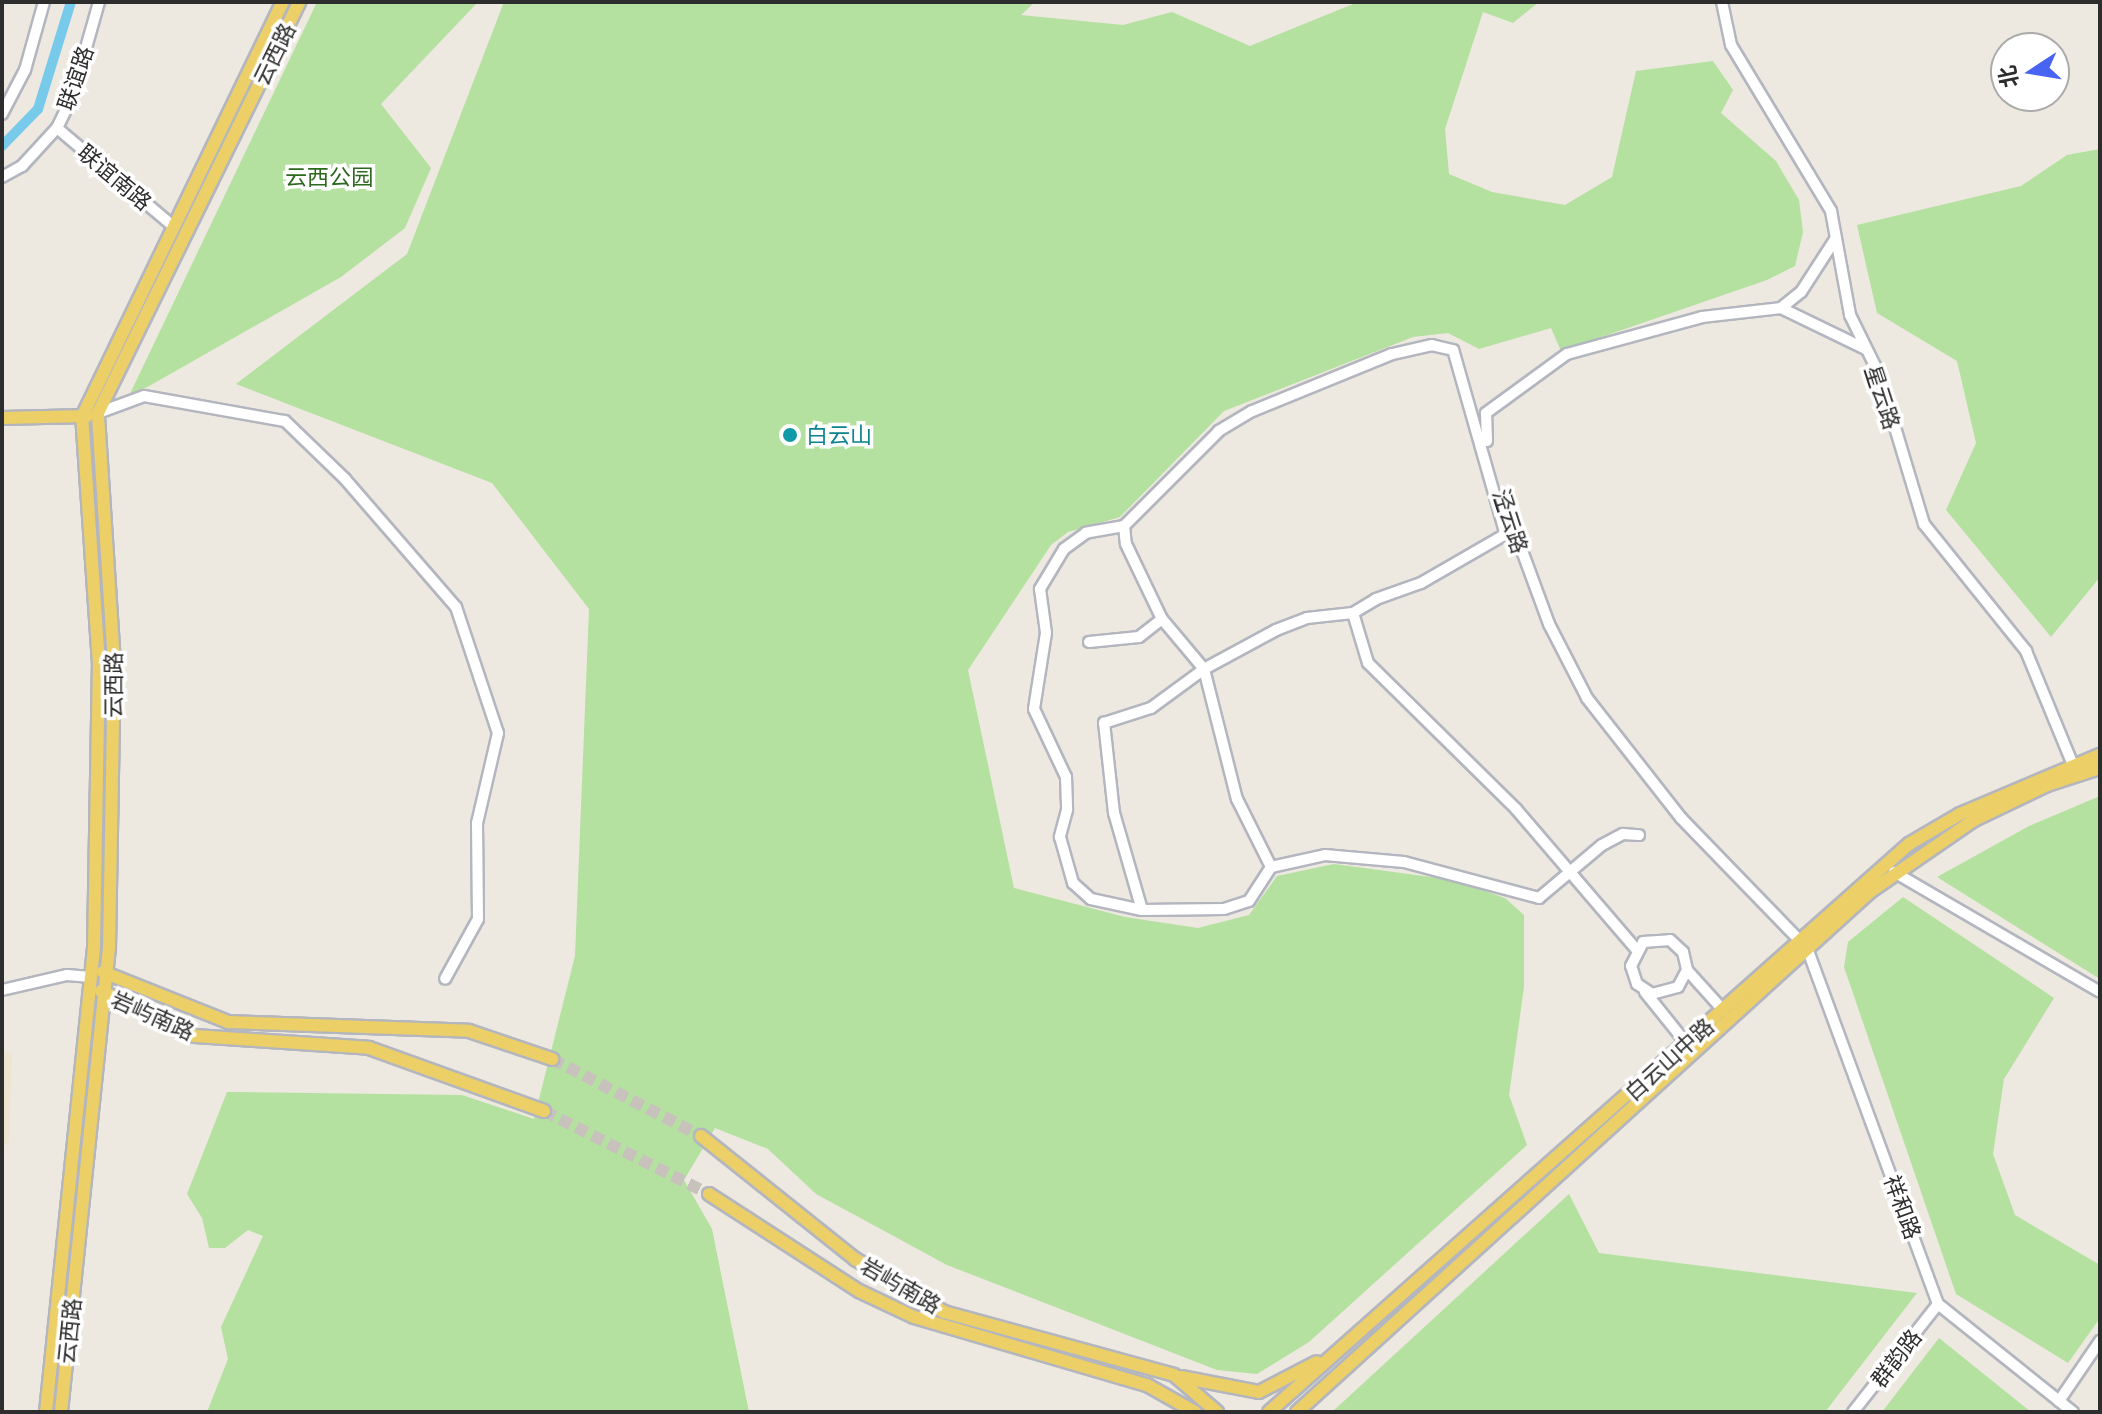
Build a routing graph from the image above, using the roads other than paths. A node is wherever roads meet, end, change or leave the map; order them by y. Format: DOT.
graph roads {
  1 [pos="44,2"];
  2 [pos="99,2"];
  3 [pos="283,2"];
  4 [pos="299,2"];
  5 [pos="1722,2"];
  6 [pos="2,114"];
  7 [pos="57,128"];
  8 [pos="2,177"];
  9 [pos="173,226"];
  10 [pos="1836,238"];
  11 [pos="1781,308"];
  12 [pos="1866,349"];
  13 [pos="98,413"];
  14 [pos="82,417"];
  15 [pos="2,418"];
  16 [pos="1124,526"];
  17 [pos="1509,532"];
  18 [pos="1353,613"];
  19 [pos="1162,619"];
  20 [pos="1089,642"];
  21 [pos="1204,669"];
  22 [pos="2100,755"];
  23 [pos="2100,768"];
  24 [pos="2075,770"];
  25 [pos="1639,835"];
  26 [pos="1271,867"];
  27 [pos="1894,872"];
  28 [pos="1569,875"];
  29 [pos="1142,910"];
  30 [pos="1804,944"];
  31 [pos="1636,949"];
  32 [pos="1687,970"];
  33 [pos="107,971"];
  34 [pos="91,977"];
  35 [pos="445,979"];
  36 [pos="2,990"];
  37 [pos="1644,990"];
  38 [pos="2100,992"];
  39 [pos="104,995"];
  40 [pos="1723,1010"];
  41 [pos="1686,1043"];
  42 [pos="552,1059"];
  43 [pos="544,1111"];
  44 [pos="701,1136"];
  45 [pos="709,1194"];
  46 [pos="1938,1304"];
  47 [pos="1369,1326"];
  48 [pos="2100,1341"];
  49 [pos="1174,1375"];
  50 [pos="1170,1398"];
  51 [pos="2059,1401"];
  52 [pos="46,1412"];
  53 [pos="61,1412"];
  54 [pos="1178,1412"];
  55 [pos="1195,1412"];
  56 [pos="1217,1412"];
  57 [pos="1269,1412"];
  58 [pos="1297,1412"];
  59 [pos="1853,1412"];
  60 [pos="2073,1412"];
  1 -- 6 [label="street"];
  2 -- 7 [label="street, 联谊路"];
  3 -- 9 [label="main road, 云西路"];
  4 -- 13 [label="main road, 云西路"];
  5 -- 10 [label="street, 星云路"];
  7 -- 8 [label="street, 联谊路"];
  7 -- 9 [label="street, 联谊南路"];
  9 -- 14 [label="main road, 云西路"];
  10 -- 11 [label="street"];
  10 -- 12 [label="street, 星云路"];
  11 -- 12 [label="street"];
  11 -- 17 [label="street, 泾云路"];
  12 -- 24 [label="street, 星云路"];
  13 -- 14 [label="main road"];
  13 -- 33 [label="main road, 云西路"];
  13 -- 35 [label="street"];
  14 -- 15 [label="main road"];
  14 -- 34 [label="main road, 云西路"];
  16 -- 17 [label="street"];
  16 -- 19 [label="street"];
  16 -- 29 [label="street"];
  17 -- 18 [label="street"];
  17 -- 30 [label="street, 泾云路"];
  18 -- 21 [label="street"];
  18 -- 28 [label="street"];
  19 -- 20 [label="street"];
  19 -- 21 [label="street"];
  21 -- 26 [label="street"];
  21 -- 29 [label="street"];
  22 -- 24 [label="main road, 白云山中路"];
  23 -- 24 [label="main road, 白云山中路"];
  24 -- 27 [label="main road, 白云山中路"];
  24 -- 30 [label="main road, 白云山中路"];
  25 -- 28 [label="street"];
  26 -- 28 [label="street"];
  26 -- 29 [label="street"];
  27 -- 30 [label="main road, 白云山中路"];
  27 -- 38 [label="street"];
  28 -- 31 [label="street"];
  30 -- 40 [label="main road, 白云山中路"];
  30 -- 46 [label="street, 祥和路"];
  30 -- 58 [label="main road, 白云山中路"];
  31 -- 32 [label="street"];
  31 -- 37 [label="street"];
  32 -- 37 [label="street"];
  32 -- 40 [label="street"];
  33 -- 34 [label="main road, 岩屿南路"];
  33 -- 39 [label="main road, 云西路"];
  33 -- 42 [label="main road, 岩屿南路"];
  34 -- 36 [label="street"];
  34 -- 39 [label="main road, 岩屿南路"];
  34 -- 52 [label="main road, 云西路"];
  37 -- 41 [label="street"];
  39 -- 43 [label="main road, 岩屿南路"];
  39 -- 53 [label="main road, 云西路"];
  40 -- 41 [label="main road, 白云山中路"];
  41 -- 47 [label="main road, 白云山中路"];
  44 -- 49 [label="main road, 岩屿南路"];
  45 -- 50 [label="main road, 岩屿南路"];
  46 -- 51 [label="street"];
  46 -- 59 [label="street, 群韵路"];
  47 -- 49 [label="main road"];
  47 -- 57 [label="main road, 白云山中路"];
  48 -- 51 [label="street"];
  49 -- 56 [label="main road, 岩屿南路"];
  50 -- 54 [label="main road"];
  50 -- 55 [label="main road, 岩屿南路"];
  51 -- 60 [label="street"];
}
